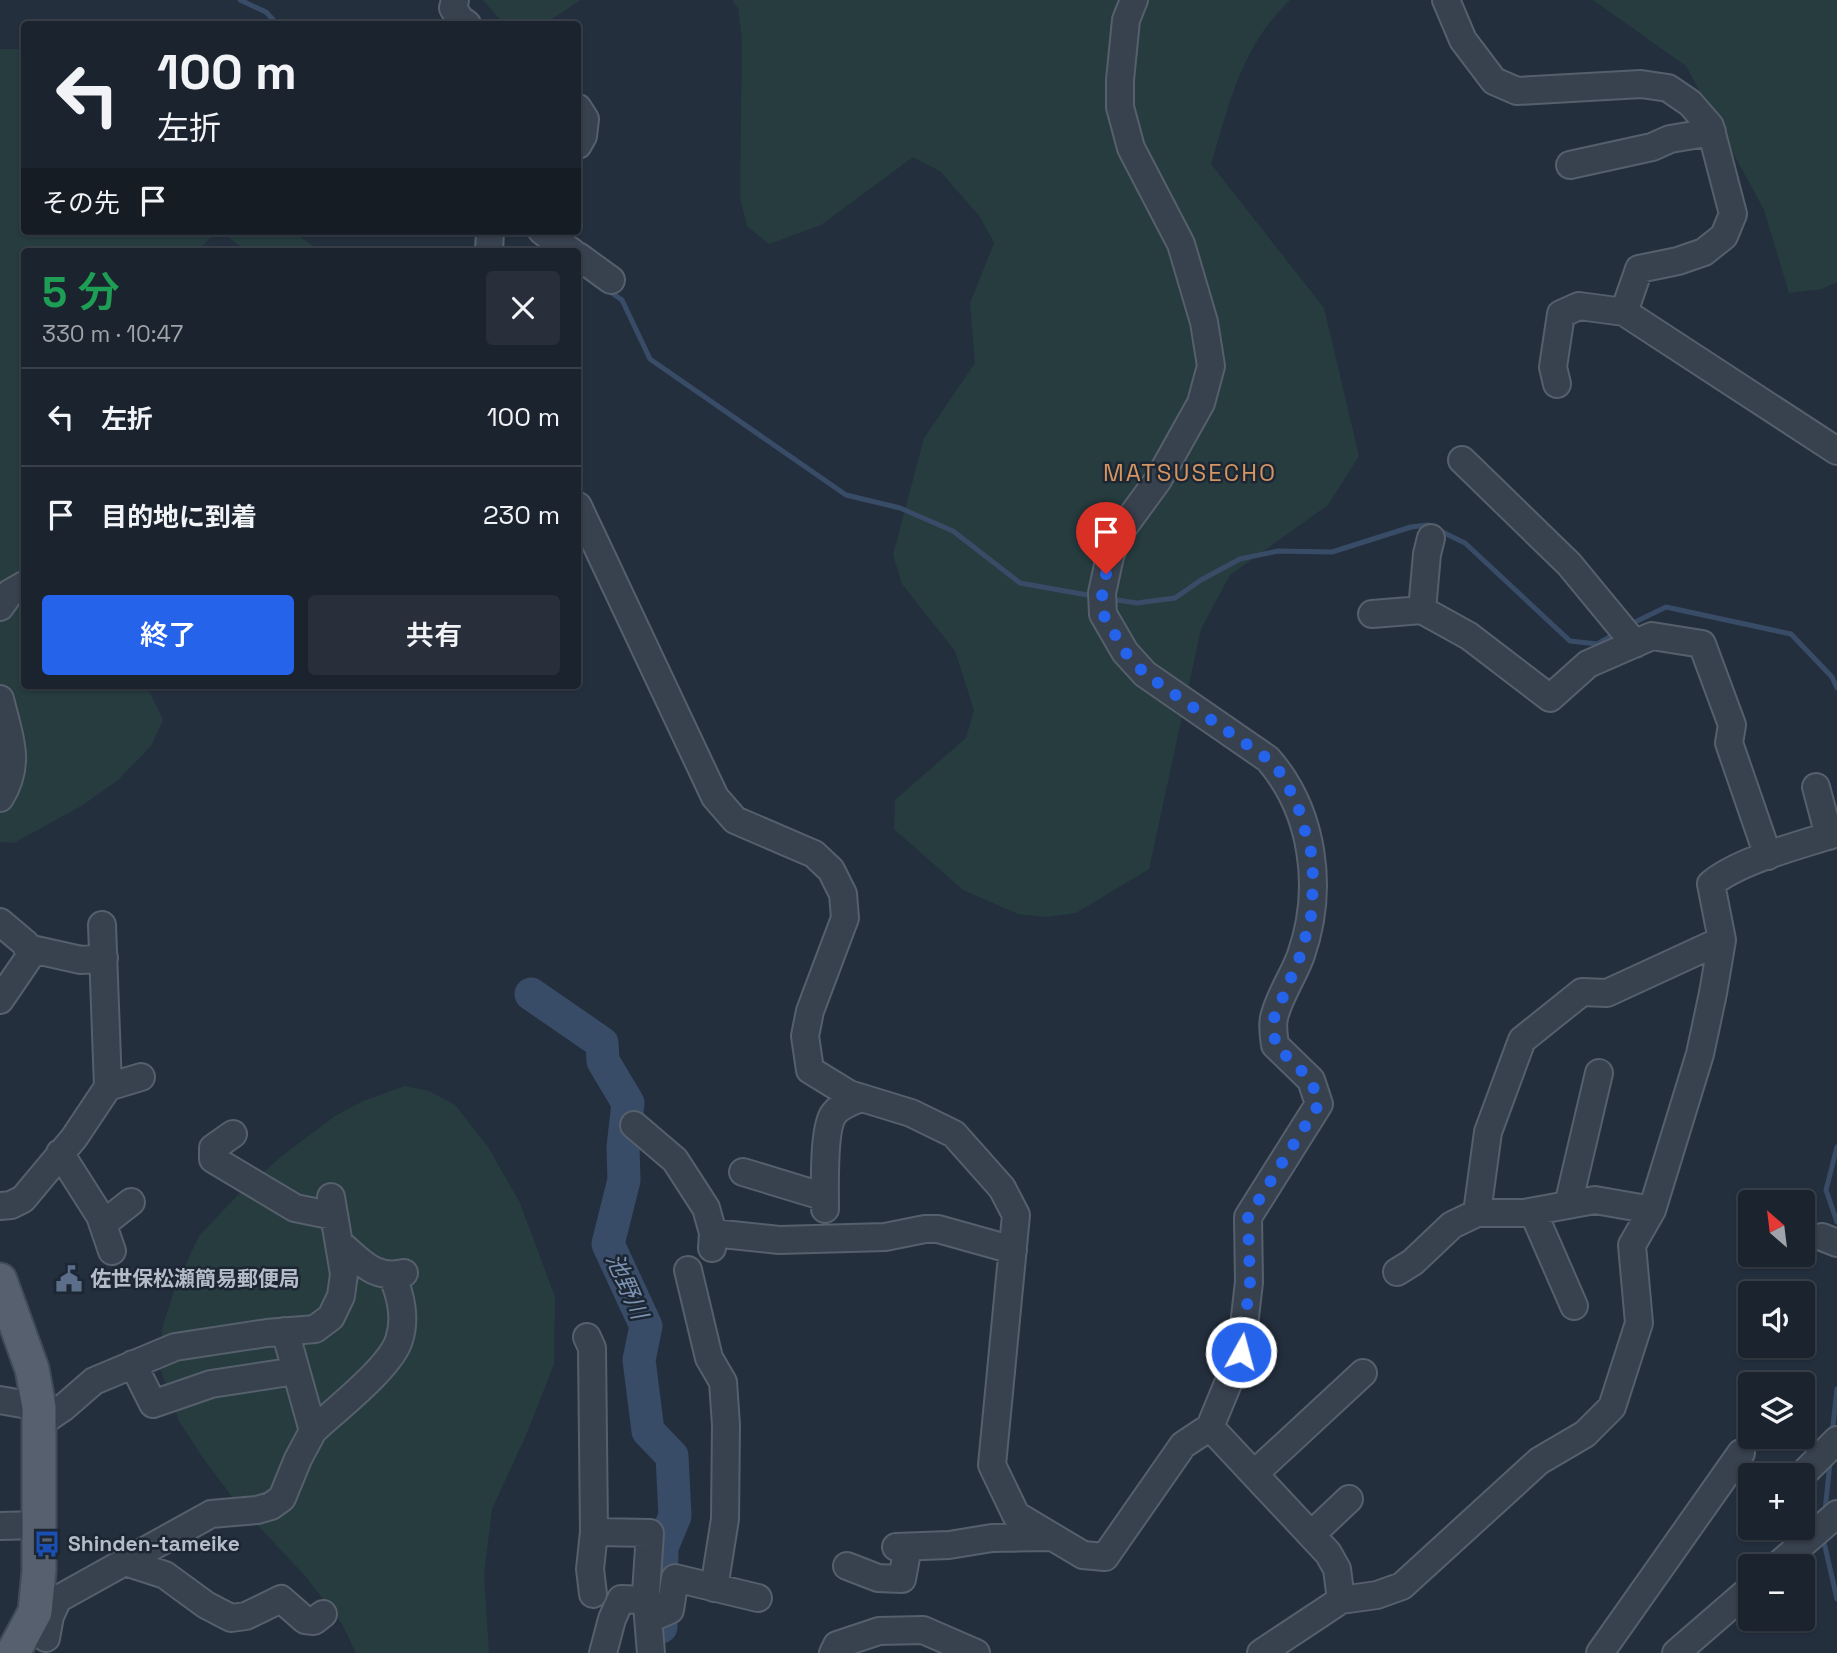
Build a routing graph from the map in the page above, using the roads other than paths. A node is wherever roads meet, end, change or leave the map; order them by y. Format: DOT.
graph roads {
  1 [pos="455,0"];
  2 [pos="1134,0"];
  3 [pos="1446,0"];
  4 [pos="463,21"];
  5 [pos="581,113"];
  6 [pos="1712,132"];
  7 [pos="581,140"];
  8 [pos="1570,165"];
  9 [pos="548,235"];
  10 [pos="566,248"];
  11 [pos="581,258"];
  12 [pos="611,280"];
  13 [pos="1624,312"];
  14 [pos="1557,384"];
  15 [pos="1837,451"];
  16 [pos="1462,460"];
  17 [pos="581,520"];
  18 [pos="1431,538"];
  19 [pos="588,554"];
  20 [pos="21,586"];
  21 [pos="0,607"];
  22 [pos="1422,610"];
  23 [pos="1372,614"];
  24 [pos="1635,644"];
  25 [pos="0,699"];
  26 [pos="1816,787"];
  27 [pos="0,798"];
  28 [pos="1833,835"];
  29 [pos="1768,856"];
  30 [pos="0,922"];
  31 [pos="102,925"];
  32 [pos="1722,940"];
  33 [pos="27,948"];
  34 [pos="104,958"];
  35 [pos="0,1000"];
  36 [pos="1599,1073"];
  37 [pos="141,1077"];
  38 [pos="108,1087"];
  39 [pos="861,1098"];
  40 [pos="634,1125"];
  41 [pos="233,1134"];
  42 [pos="60,1153"];
  43 [pos="743,1172"];
  44 [pos="131,1202"];
  45 [pos="1568,1205"];
  46 [pos="0,1206"];
  47 [pos="1652,1210"];
  48 [pos="1533,1212"];
  49 [pos="1477,1213"];
  50 [pos="103,1224"];
  51 [pos="338,1243"];
  52 [pos="1013,1250"];
  53 [pos="112,1251"];
  54 [pos="688,1270"];
  55 [pos="1397,1272"];
  56 [pos="0,1280"];
  57 [pos="1574,1306"];
  58 [pos="285,1331"];
  59 [pos="587,1337"];
  60 [pos="133,1364"];
  61 [pos="296,1371"];
  62 [pos="1363,1373"];
  63 [pos="0,1400"];
  64 [pos="39,1415"];
  65 [pos="1210,1427"];
  66 [pos="313,1431"];
  67 [pos="1837,1440"];
  68 [pos="1741,1453"];
  69 [pos="1814,1463"];
  70 [pos="1254,1474"];
  71 [pos="1349,1499"];
  72 [pos="1837,1514"];
  73 [pos="39,1525"];
  74 [pos="0,1526"];
  75 [pos="594,1532"];
  76 [pos="1311,1535"];
  77 [pos="1054,1537"];
  78 [pos="1791,1554"];
  79 [pos="125,1562"];
  80 [pos="847,1566"];
  81 [pos="714,1588"];
  82 [pos="593,1594"];
  83 [pos="758,1598"];
  84 [pos="1341,1600"];
  85 [pos="1738,1601"];
  86 [pos="46,1604"];
  87 [pos="648,1609"];
  88 [pos="323,1614"];
  89 [pos="46,1638"];
  90 [pos="1691,1648"];
  91 [pos="990,1651"];
  92 [pos="13,1653"];
  93 [pos="603,1653"];
  94 [pos="651,1653"];
  95 [pos="833,1653"];
  96 [pos="1261,1653"];
  97 [pos="1600,1653"];
  1 -- 4 [label="street"];
  2 -- 65 [label="street"];
  3 -- 6 [label="street"];
  5 -- 7 [label="street"];
  6 -- 8 [label="street"];
  6 -- 13 [label="street"];
  9 -- 10 [label="street"];
  11 -- 12 [label="street"];
  13 -- 14 [label="street"];
  13 -- 15 [label="street"];
  16 -- 24 [label="street"];
  17 -- 19 [label="street"];
  18 -- 22 [label="street"];
  19 -- 39 [label="street"];
  20 -- 21 [label="street"];
  22 -- 23 [label="street"];
  22 -- 24 [label="street"];
  24 -- 29 [label="street"];
  25 -- 27 [label="street"];
  26 -- 28 [label="street"];
  28 -- 29 [label="street"];
  29 -- 32 [label="street"];
  30 -- 33 [label="street"];
  31 -- 34 [label="street"];
  32 -- 47 [label="street"];
  32 -- 49 [label="street"];
  33 -- 34 [label="street"];
  33 -- 35 [label="street"];
  34 -- 38 [label="street"];
  36 -- 45 [label="street"];
  37 -- 38 [label="street"];
  38 -- 42 [label="street"];
  39 -- 43 [label="street"];
  39 -- 52 [label="street"];
  40 -- 52 [label="street"];
  41 -- 51 [label="street"];
  42 -- 46 [label="street"];
  42 -- 50 [label="street"];
  44 -- 50 [label="street"];
  45 -- 47 [label="street"];
  45 -- 48 [label="street"];
  47 -- 84 [label="street"];
  48 -- 49 [label="street"];
  48 -- 57 [label="street"];
  49 -- 55 [label="street"];
  50 -- 53 [label="street"];
  51 -- 58 [label="street"];
  51 -- 66 [label="street"];
  52 -- 77 [label="street"];
  54 -- 81 [label="street"];
  56 -- 64 [label="main road"];
  58 -- 60 [label="street"];
  58 -- 61 [label="street"];
  59 -- 75 [label="street"];
  60 -- 61 [label="street"];
  60 -- 64 [label="street"];
  61 -- 66 [label="street"];
  62 -- 70 [label="street"];
  63 -- 64 [label="street"];
  64 -- 73 [label="main road"];
  65 -- 70 [label="street"];
  65 -- 77 [label="street"];
  66 -- 79 [label="street"];
  67 -- 69 [label="street"];
  68 -- 97 [label="street"];
  70 -- 76 [label="street"];
  71 -- 76 [label="street"];
  72 -- 78 [label="street"];
  73 -- 74 [label="street"];
  73 -- 86 [label="main road"];
  75 -- 82 [label="street"];
  75 -- 87 [label="street"];
  76 -- 84 [label="street"];
  77 -- 80 [label="street"];
  79 -- 86 [label="street"];
  79 -- 88 [label="street"];
  81 -- 83 [label="street"];
  81 -- 87 [label="street"];
  84 -- 96 [label="street"];
  85 -- 90 [label="street"];
  86 -- 89 [label="street"];
  86 -- 92 [label="main road"];
  87 -- 93 [label="street"];
  87 -- 94 [label="street"];
  91 -- 95 [label="street"];
}
